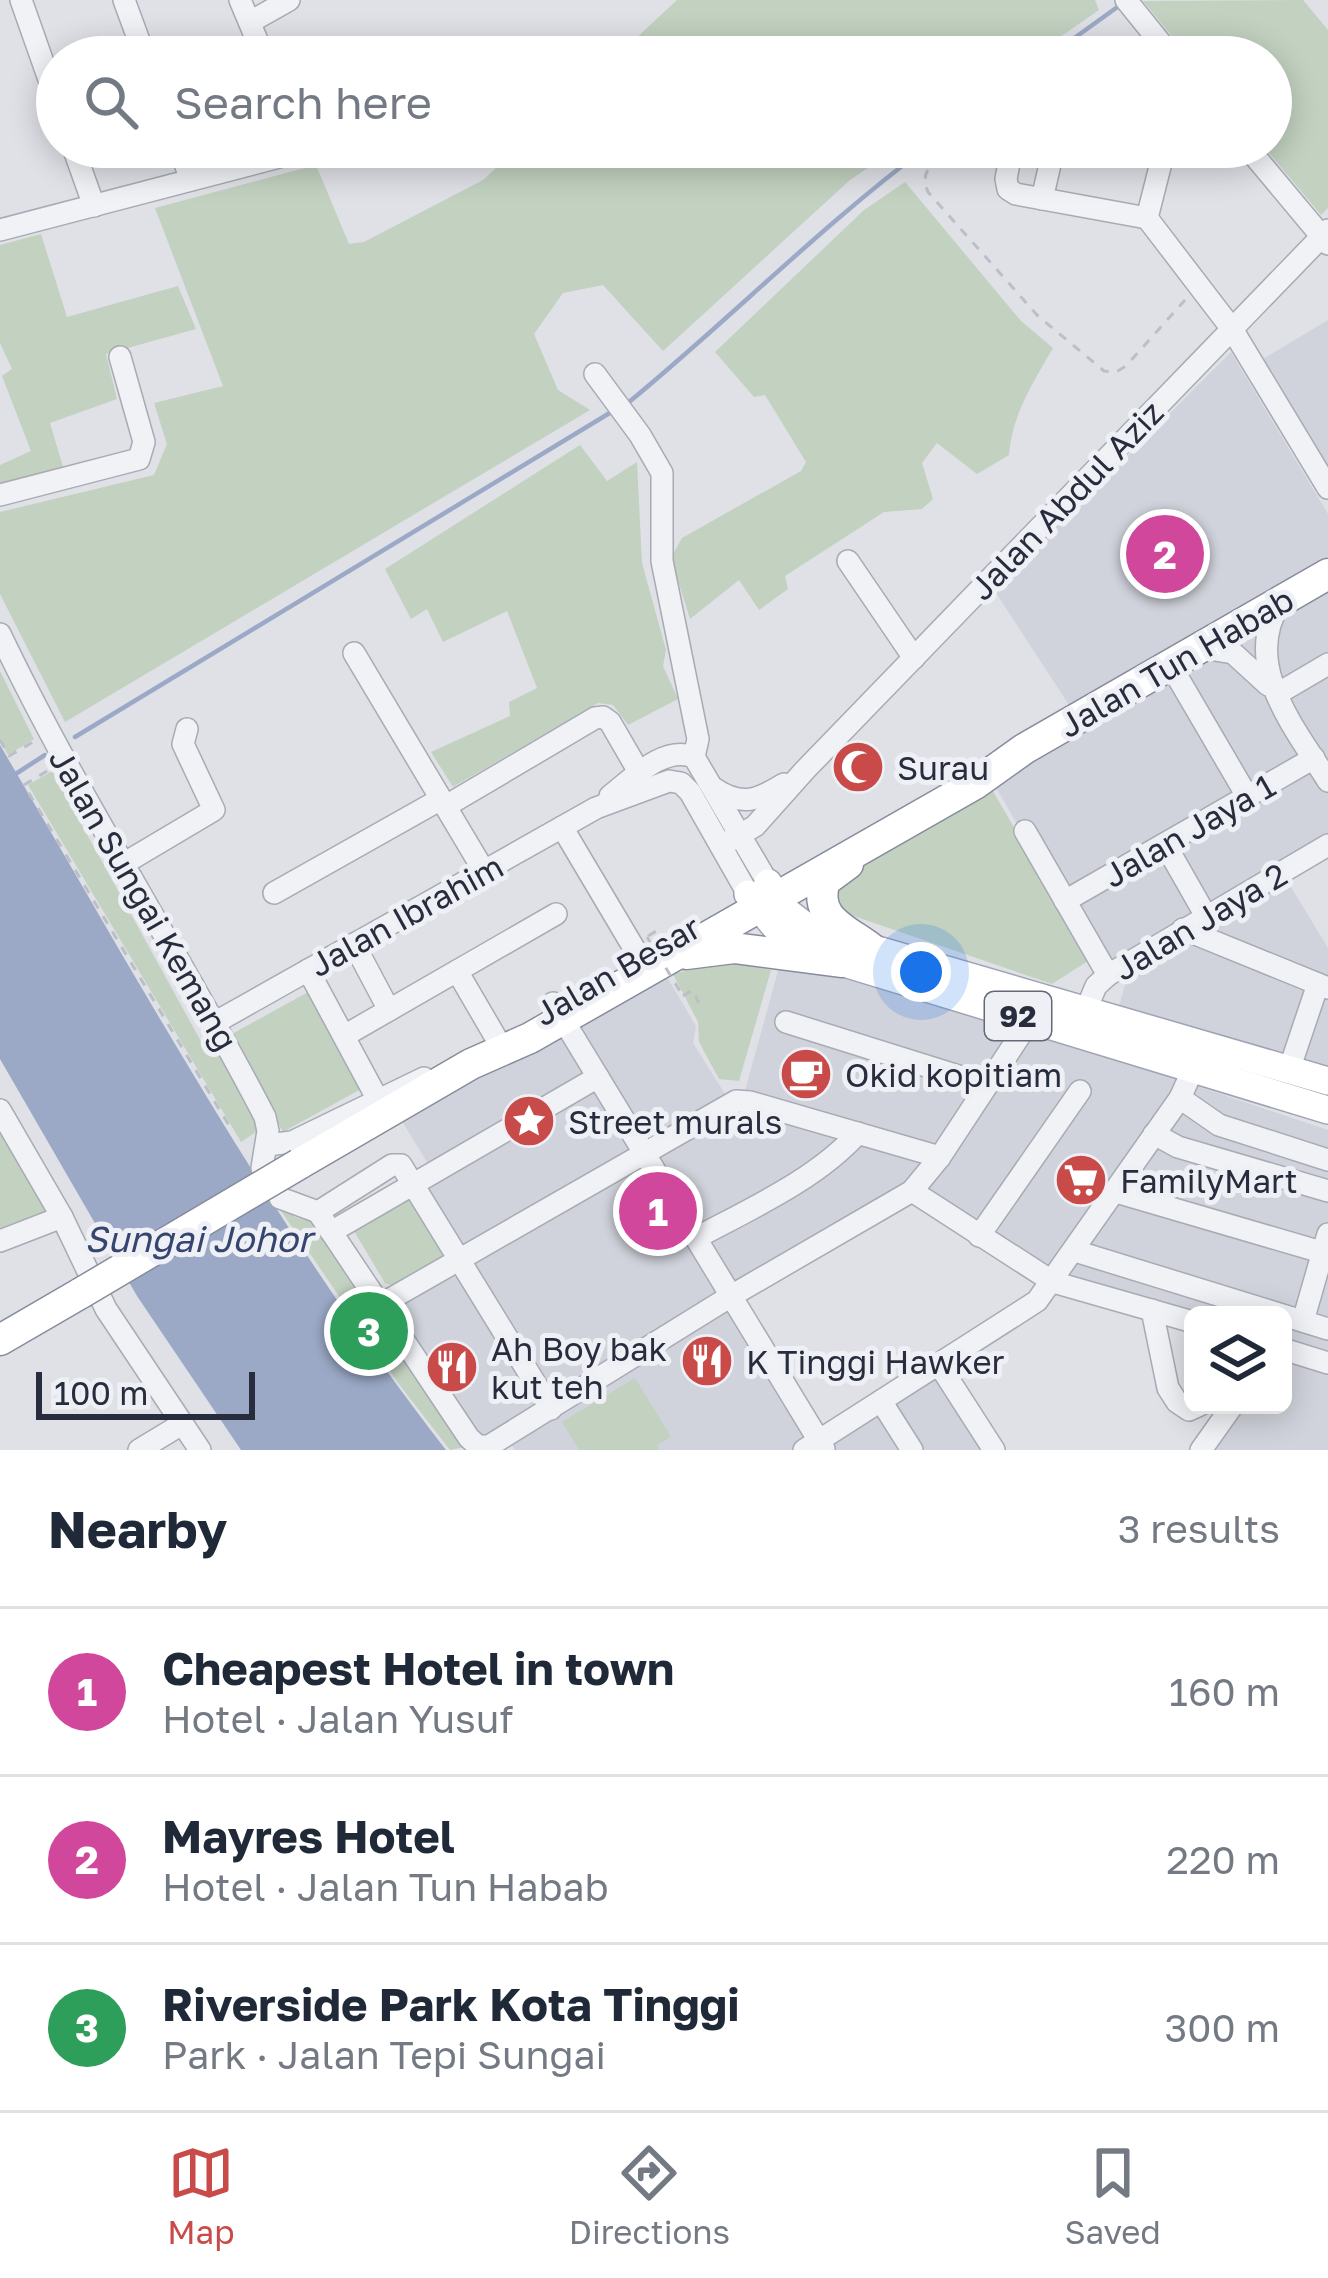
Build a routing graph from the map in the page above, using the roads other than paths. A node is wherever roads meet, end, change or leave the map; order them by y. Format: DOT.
graph roads {
  1 [pos="21,0"];
  2 [pos="124,0"];
  3 [pos="240,0"];
  4 [pos="289,0"];
  5 [pos="1130,5"];
  6 [pos="250,22"];
  7 [pos="138,36"];
  8 [pos="256,36"];
  9 [pos="1155,36"];
  10 [pos="36,42"];
  11 [pos="80,168"];
  12 [pos="186,168"];
  13 [pos="239,168"];
  14 [pos="1008,168"];
  15 [pos="1049,168"];
  16 [pos="1160,168"];
  17 [pos="1264,168"];
  18 [pos="191,180"];
  19 [pos="1042,199"];
  20 [pos="94,206"];
  21 [pos="1147,218"];
  22 [pos="0,230"];
  23 [pos="1326,238"];
  24 [pos="1232,329"];
  25 [pos="120,357"];
  26 [pos="596,374"];
  27 [pos="1328,488"];
  28 [pos="0,495"];
  29 [pos="848,561"];
  30 [pos="1328,574"];
  31 [pos="1280,603"];
  32 [pos="0,634"];
  33 [pos="1203,648"];
  34 [pos="355,653"];
  35 [pos="914,658"];
  36 [pos="1328,664"];
  37 [pos="1171,666"];
  38 [pos="1276,694"];
  39 [pos="187,729"];
  40 [pos="1024,749"];
  41 [pos="694,758"];
  42 [pos="1314,758"];
  43 [pos="805,770"];
  44 [pos="639,772"];
  45 [pos="1328,781"];
  46 [pos="715,789"];
  47 [pos="1247,796"];
  48 [pos="444,803"];
  49 [pos="596,808"];
  50 [pos="562,827"];
  51 [pos="1025,831"];
  52 [pos="880,837"];
  53 [pos="731,841"];
  54 [pos="1165,844"];
  55 [pos="1328,845"];
  56 [pos="123,864"];
  57 [pos="484,871"];
  58 [pos="274,893"];
  59 [pos="762,895"];
  60 [pos="1065,901"];
  61 [pos="556,914"];
  62 [pos="1206,916"];
  63 [pos="1183,929"];
  64 [pos="354,944"];
  65 [pos="872,949"];
  66 [pos="647,952"];
  67 [pos="841,962"];
  68 [pos="308,970"];
  69 [pos="457,971"];
  70 [pos="1108,975"];
  71 [pos="1323,986"];
  72 [pos="389,1010"];
  73 [pos="1037,1010"];
  74 [pos="1086,1010"];
  75 [pos="558,1011"];
  76 [pos="216,1022"];
  77 [pos="785,1022"];
  78 [pos="344,1036"];
  79 [pos="499,1042"];
  80 [pos="1199,1057"];
  81 [pos="1289,1070"];
  82 [pos="459,1071"];
  83 [pos="598,1077"];
  84 [pos="1328,1081"];
  85 [pos="987,1084"];
  86 [pos="1080,1091"];
  87 [pos="1180,1098"];
  88 [pos="378,1100"];
  89 [pos="0,1110"];
  90 [pos="1328,1110"];
  91 [pos="858,1133"];
  92 [pos="1154,1134"];
  93 [pos="644,1153"];
  94 [pos="940,1157"];
  95 [pos="1328,1160"];
  96 [pos="414,1184"];
  97 [pos="912,1191"];
  98 [pos="1328,1191"];
  99 [pos="1116,1192"];
  100 [pos="280,1198"];
  101 [pos="318,1212"];
  102 [pos="62,1217"];
  103 [pos="331,1232"];
  104 [pos="979,1236"];
  105 [pos="696,1238"];
  106 [pos="0,1241"];
  107 [pos="1326,1247"];
  108 [pos="1075,1251"];
  109 [pos="459,1259"];
  110 [pos="1053,1282"];
  111 [pos="730,1296"];
  112 [pos="380,1305"];
  113 [pos="1152,1310"];
  114 [pos="1184,1319"];
  115 [pos="1303,1321"];
  116 [pos="1328,1329"];
  117 [pos="0,1340"];
  118 [pos="1292,1352"];
  119 [pos="1328,1364"];
  120 [pos="940,1366"];
  121 [pos="881,1402"];
  122 [pos="1184,1407"];
  123 [pos="551,1408"];
  124 [pos="1227,1414"];
  125 [pos="182,1424"];
  126 [pos="505,1445"];
  127 [pos="816,1447"];
  128 [pos="139,1450"];
  129 [pos="200,1450"];
  130 [pos="912,1450"];
  131 [pos="994,1450"];
  132 [pos="1202,1450"];
  1 -- 10 [label="street"];
  2 -- 7 [label="street"];
  3 -- 6 [label="street"];
  4 -- 6 [label="street"];
  5 -- 9 [label="street"];
  6 -- 8 [label="street"];
  11 -- 20 [label="street"];
  12 -- 18 [label="street"];
  13 -- 18 [label="street"];
  14 -- 19 [label="street"];
  15 -- 19 [label="street"];
  16 -- 21 [label="street"];
  17 -- 23 [label="street"];
  18 -- 20 [label="street"];
  19 -- 21 [label="street"];
  20 -- 22 [label="street"];
  21 -- 24 [label="street"];
  23 -- 24 [label="street, Jalan Abdul Aziz"];
  24 -- 27 [label="street"];
  24 -- 35 [label="street, Jalan Abdul Aziz"];
  25 -- 28 [label="street"];
  26 -- 41 [label="street"];
  29 -- 35 [label="street"];
  30 -- 31 [label="highway, Jalan Tun Habab"];
  31 -- 33 [label="highway, Jalan Tun Habab"];
  31 -- 38 [label="street"];
  32 -- 56 [label="street, Jalan Sungai Kemang"];
  33 -- 37 [label="highway, Jalan Tun Habab"];
  33 -- 38 [label="street"];
  34 -- 48 [label="street"];
  35 -- 43 [label="street, Jalan Abdul Aziz"];
  36 -- 38 [label="street"];
  37 -- 40 [label="highway, Jalan Tun Habab"];
  37 -- 47 [label="street"];
  38 -- 42 [label="street"];
  39 -- 56 [label="street"];
  40 -- 52 [label="highway, Jalan Tun Habab"];
  40 -- 59 [label="highway, Jalan Tun Habab"];
  41 -- 44 [label="street, Jalan Ibrahim"];
  41 -- 46 [label="street, Jalan Ibrahim"];
  42 -- 45 [label="street"];
  42 -- 47 [label="street, Jalan Jaya 1"];
  43 -- 46 [label="street"];
  43 -- 53 [label="street"];
  44 -- 48 [label="street"];
  44 -- 49 [label="street, Jalan Ibrahim"];
  46 -- 53 [label="street, Jalan Ibrahim"];
  47 -- 54 [label="street, Jalan Jaya 1"];
  48 -- 57 [label="street"];
  48 -- 58 [label="street"];
  49 -- 50 [label="street, Jalan Ibrahim"];
  49 -- 53 [label="street, Jalan Ibrahim"];
  50 -- 57 [label="street, Jalan Ibrahim"];
  50 -- 66 [label="street"];
  51 -- 60 [label="street"];
  52 -- 59 [label="highway, Jalan Tun Habab"];
  52 -- 65 [label="highway"];
  53 -- 59 [label="street, Jalan Ibrahim"];
  54 -- 60 [label="street, Jalan Jaya 1"];
  54 -- 62 [label="street"];
  55 -- 62 [label="street, Jalan Jaya 2"];
  56 -- 76 [label="street, Jalan Sungai Kemang"];
  57 -- 64 [label="street, Jalan Ibrahim"];
  59 -- 65 [label="main road, 92"];
  59 -- 66 [label="highway, Jalan Besar"];
  59 -- 67 [label="main road, 92"];
  60 -- 70 [label="street"];
  61 -- 69 [label="street"];
  62 -- 63 [label="street, Jalan Jaya 2"];
  63 -- 70 [label="street, Jalan Jaya 2"];
  63 -- 71 [label="street"];
  64 -- 68 [label="street, Jalan Ibrahim"];
  64 -- 72 [label="street"];
  65 -- 73 [label="main road, 92"];
  66 -- 67 [label="highway"];
  66 -- 75 [label="highway, Jalan Besar"];
  67 -- 73 [label="main road, 92"];
  68 -- 76 [label="street, Jalan Ibrahim"];
  68 -- 78 [label="street"];
  69 -- 72 [label="street"];
  69 -- 79 [label="street"];
  70 -- 74 [label="street, Jalan Jaya 2"];
  71 -- 81 [label="street"];
  72 -- 78 [label="street"];
  73 -- 74 [label="main road, 92"];
  73 -- 80 [label="main road, 92"];
  73 -- 85 [label="street"];
  74 -- 80 [label="main road, 92"];
  75 -- 79 [label="highway, Jalan Besar"];
  75 -- 82 [label="highway, Jalan Besar"];
  75 -- 83 [label="street"];
  76 -- 88 [label="street, Jalan Sungai Kemang"];
  77 -- 85 [label="street"];
  78 -- 88 [label="street"];
  79 -- 82 [label="highway, Jalan Besar"];
  80 -- 81 [label="main road, 92"];
  80 -- 87 [label="street"];
  80 -- 90 [label="main road, 92"];
  81 -- 84 [label="main road, 92"];
  82 -- 88 [label="street"];
  82 -- 117 [label="highway, Jalan Besar, bridge"];
  83 -- 93 [label="street"];
  83 -- 96 [label="street"];
  85 -- 94 [label="street"];
  86 -- 104 [label="street"];
  87 -- 92 [label="street"];
  87 -- 95 [label="street"];
  89 -- 102 [label="street"];
  91 -- 93 [label="street"];
  91 -- 94 [label="street"];
  91 -- 105 [label="street"];
  92 -- 98 [label="street"];
  92 -- 99 [label="street"];
  93 -- 105 [label="street"];
  93 -- 109 [label="street"];
  94 -- 97 [label="street"];
  96 -- 101 [label="street"];
  96 -- 103 [label="street"];
  96 -- 109 [label="street"];
  97 -- 104 [label="street"];
  97 -- 111 [label="street"];
  99 -- 107 [label="street"];
  99 -- 108 [label="street"];
  100 -- 101 [label="street"];
  101 -- 103 [label="street"];
  102 -- 106 [label="street"];
  102 -- 125 [label="street"];
  103 -- 112 [label="street"];
  104 -- 110 [label="street"];
  105 -- 111 [label="street"];
  107 -- 115 [label="street"];
  108 -- 110 [label="street"];
  108 -- 115 [label="street"];
  109 -- 112 [label="street"];
  109 -- 123 [label="street"];
  110 -- 113 [label="street"];
  110 -- 120 [label="street"];
  111 -- 123 [label="street"];
  111 -- 127 [label="street"];
  112 -- 126 [label="street"];
  113 -- 114 [label="street"];
  113 -- 122 [label="street"];
  115 -- 116 [label="street"];
  118 -- 119 [label="street"];
  120 -- 121 [label="street"];
  120 -- 131 [label="street"];
  121 -- 127 [label="street"];
  121 -- 130 [label="street"];
  123 -- 126 [label="street"];
  124 -- 132 [label="street"];
  125 -- 128 [label="street"];
  125 -- 129 [label="street"];
}
